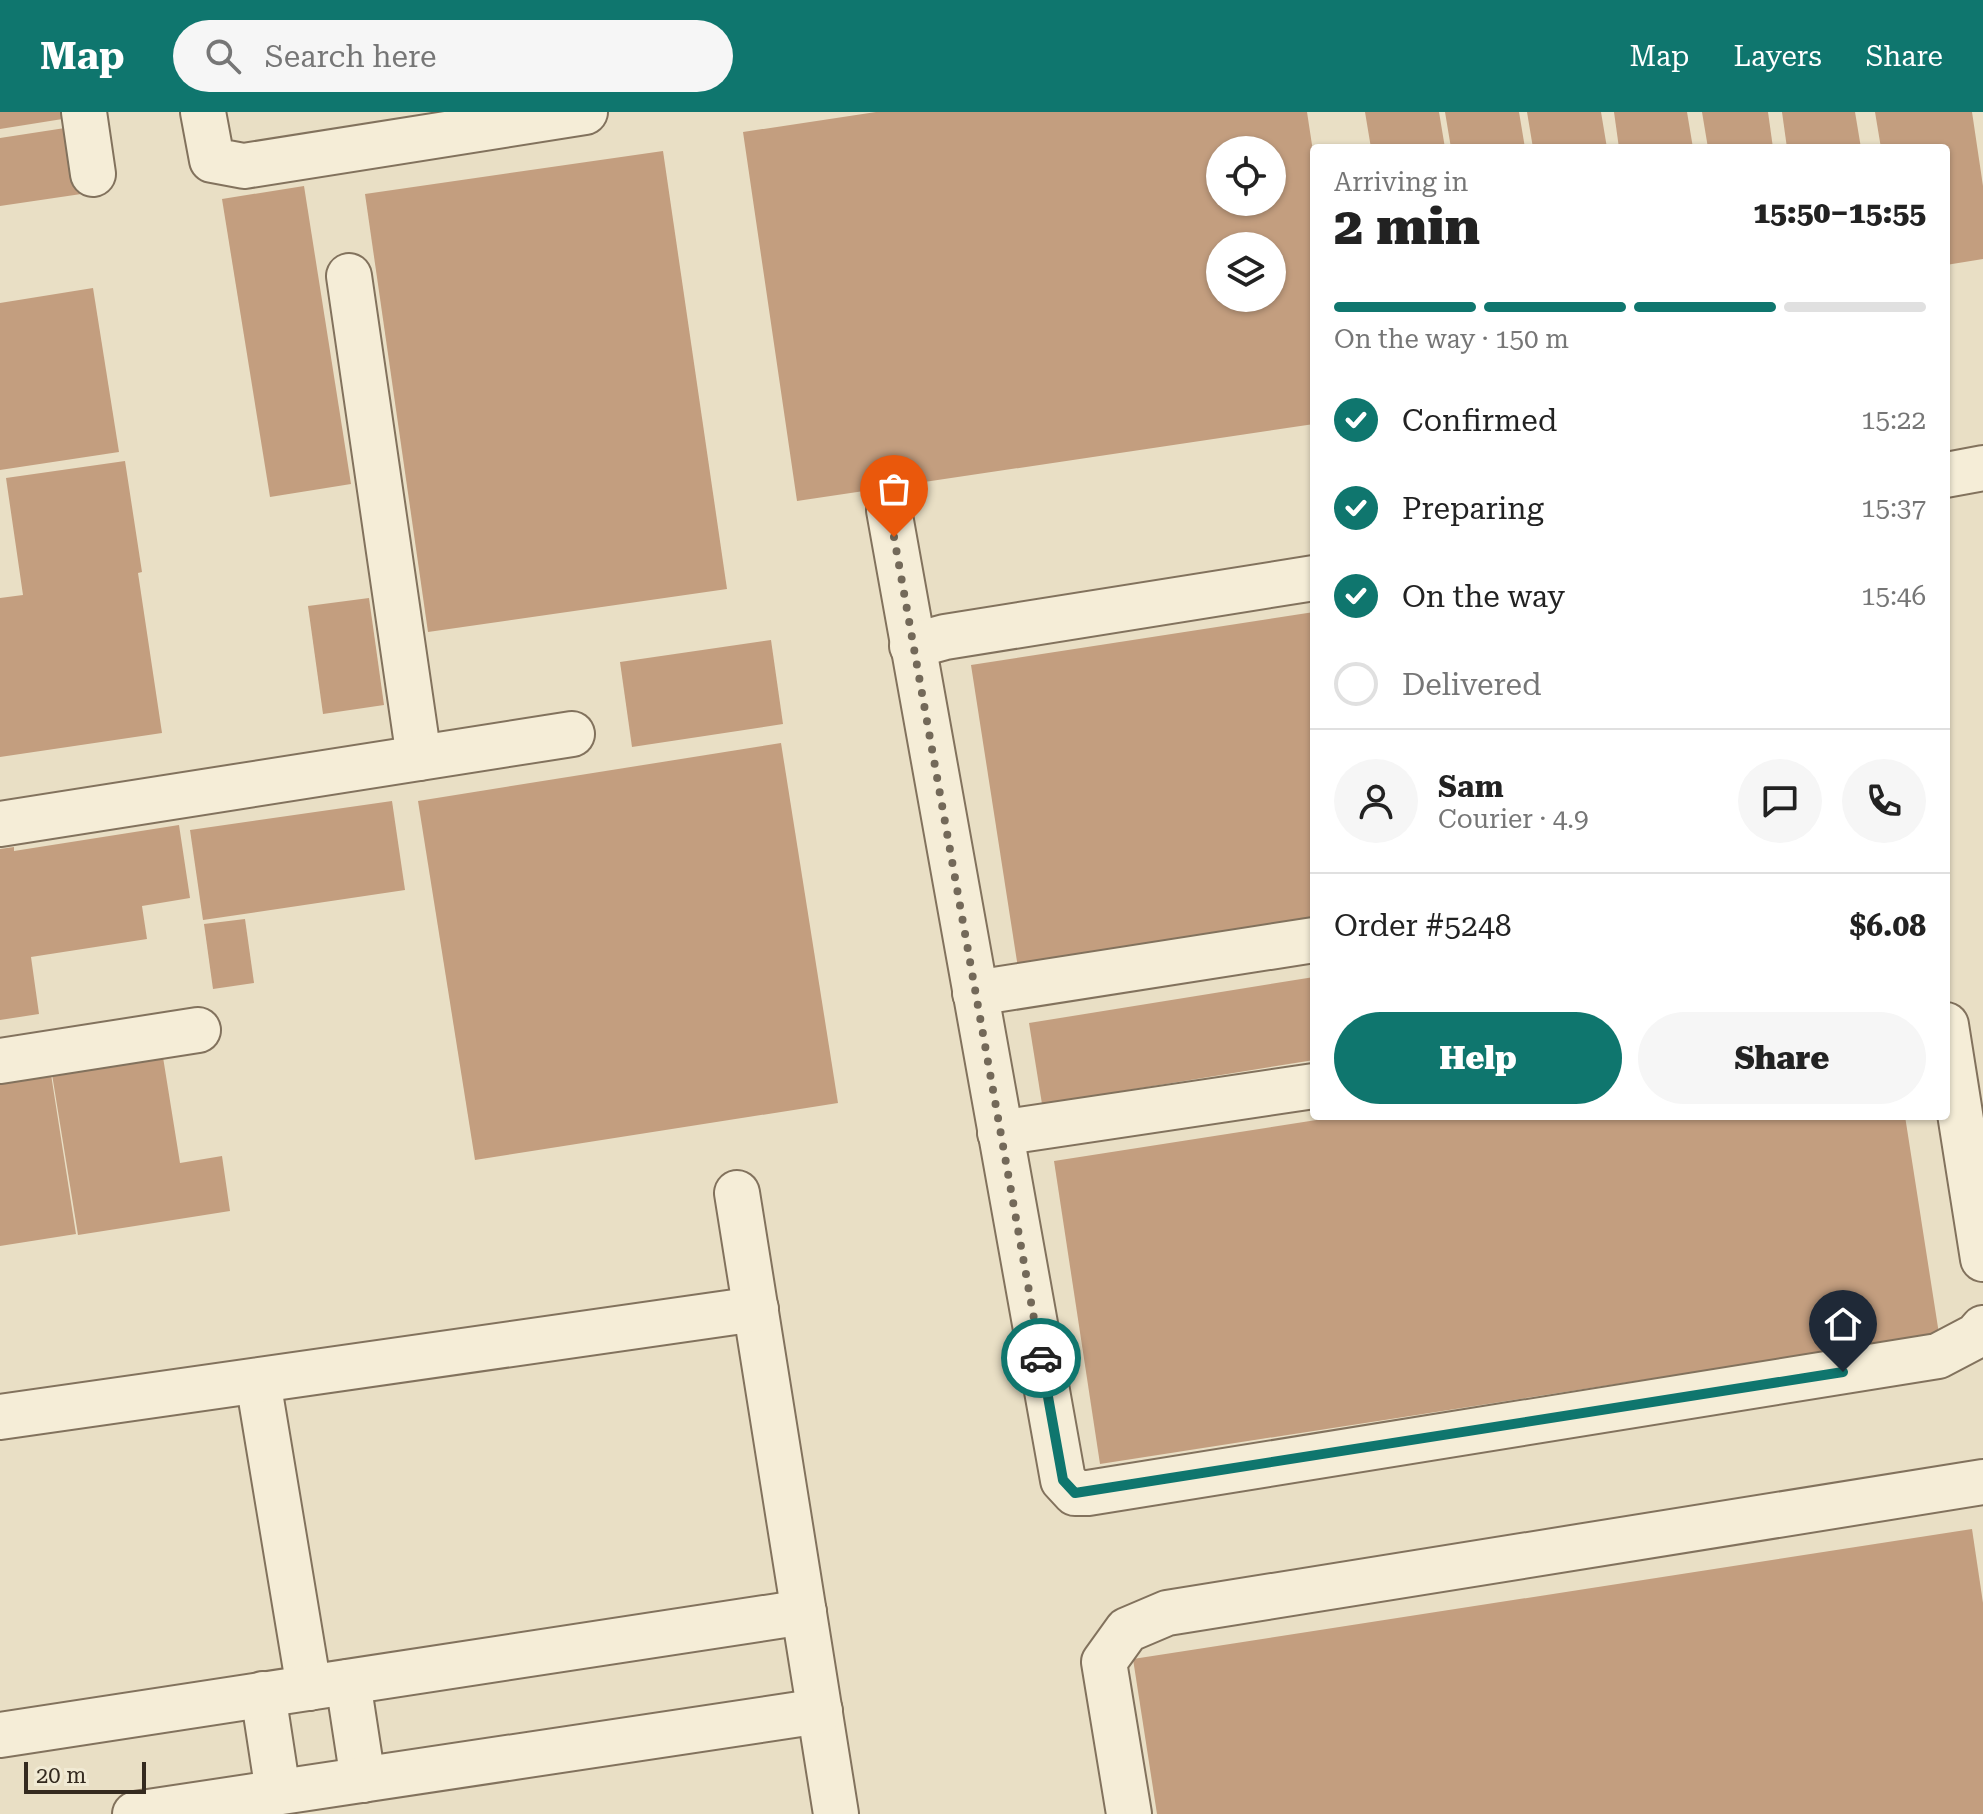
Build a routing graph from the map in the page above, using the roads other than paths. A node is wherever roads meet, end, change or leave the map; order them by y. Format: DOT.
graph roads {
  1 [pos="84,112"];
  2 [pos="203,112"];
  3 [pos="585,112"];
  4 [pos="93,174"];
  5 [pos="349,276"];
  6 [pos="1983,468"];
  7 [pos="1950,474"];
  8 [pos="889,510"];
  9 [pos="1310,579"];
  10 [pos="912,646"];
  11 [pos="572,734"];
  12 [pos="419,758"];
  13 [pos="0,824"];
  14 [pos="1310,941"];
  15 [pos="975,993"];
  16 [pos="198,1030"];
  17 [pos="1950,1050"];
  18 [pos="0,1061"];
  19 [pos="1310,1087"];
  20 [pos="1000,1133"];
  21 [pos="737,1193"];
  22 [pos="1983,1259"];
  23 [pos="756,1309"];
  24 [pos="1983,1328"];
  25 [pos="258,1381"];
  26 [pos="0,1417"];
  27 [pos="1983,1482"];
  28 [pos="804,1612"];
  29 [pos="328,1685"];
  30 [pos="263,1694"];
  31 [pos="820,1711"];
  32 [pos="0,1735"];
  33 [pos="363,1780"];
  34 [pos="278,1792"];
  35 [pos="135,1814"];
  36 [pos="836,1814"];
  37 [pos="1129,1814"];
  1 -- 4 [label="street"];
  2 -- 3 [label="street"];
  5 -- 12 [label="street"];
  6 -- 7 [label="street"];
  8 -- 10 [label="street"];
  9 -- 10 [label="street"];
  10 -- 15 [label="street"];
  11 -- 12 [label="street"];
  12 -- 13 [label="street"];
  14 -- 15 [label="street"];
  15 -- 20 [label="street"];
  16 -- 18 [label="street"];
  17 -- 22 [label="street"];
  19 -- 20 [label="street"];
  20 -- 24 [label="street"];
  21 -- 23 [label="street"];
  23 -- 25 [label="street"];
  23 -- 28 [label="street"];
  25 -- 26 [label="street"];
  25 -- 29 [label="street"];
  27 -- 37 [label="street"];
  28 -- 29 [label="street"];
  28 -- 31 [label="street"];
  29 -- 30 [label="street"];
  29 -- 33 [label="street"];
  30 -- 32 [label="street"];
  30 -- 34 [label="street"];
  31 -- 33 [label="street"];
  31 -- 36 [label="street"];
  33 -- 34 [label="street"];
  34 -- 35 [label="street"];
}
